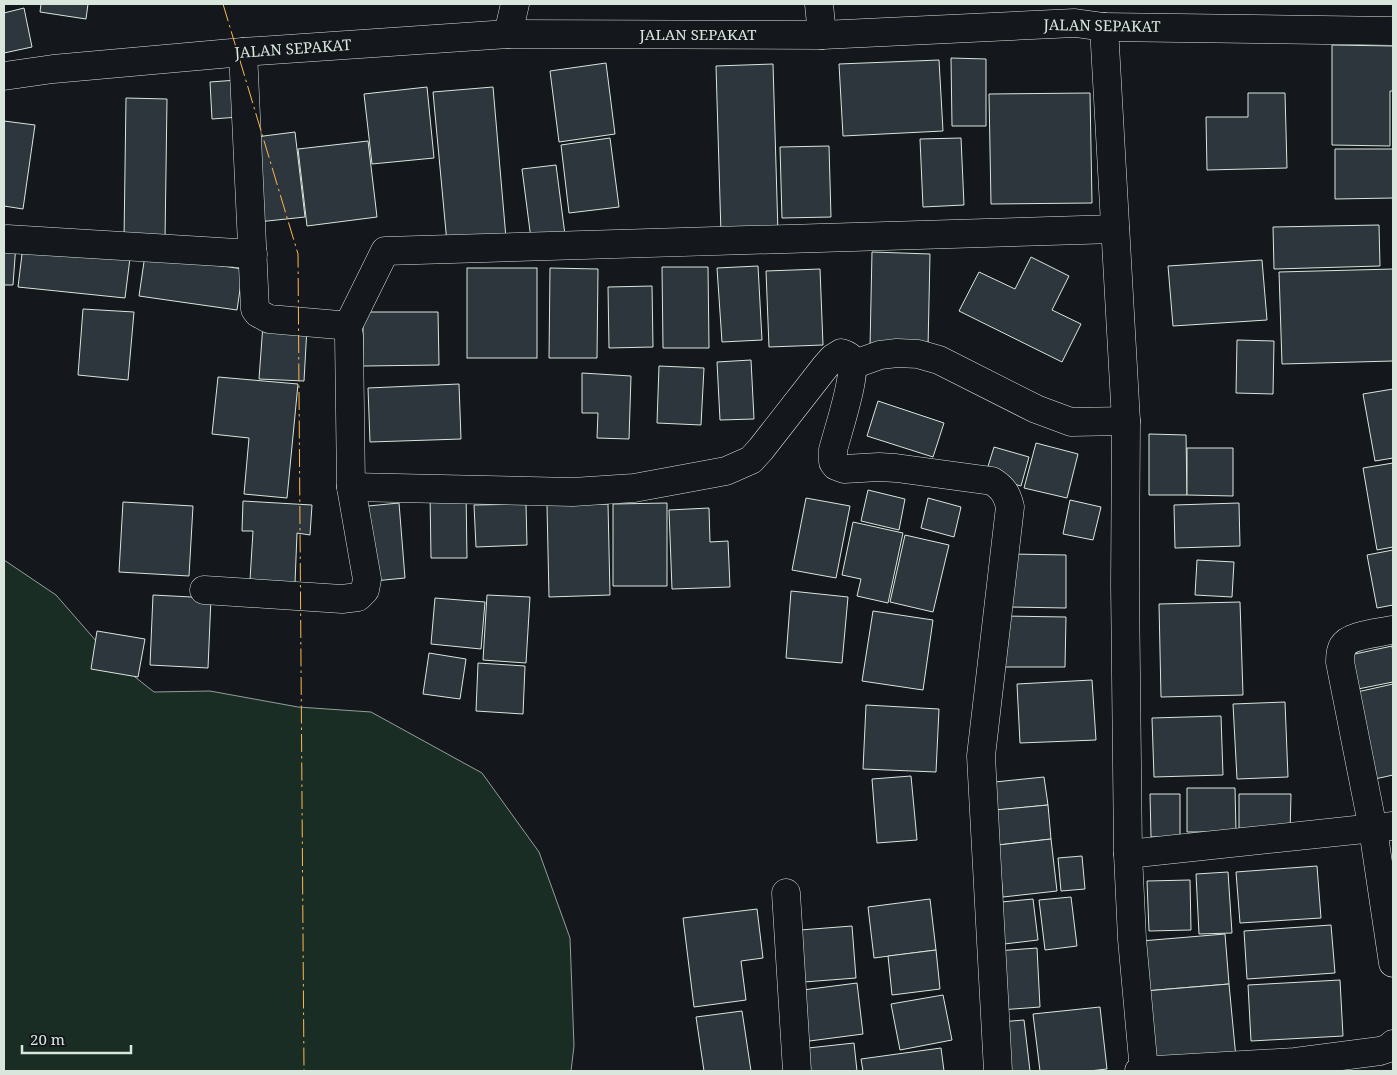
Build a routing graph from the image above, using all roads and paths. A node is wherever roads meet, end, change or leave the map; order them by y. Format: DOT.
graph roads {
  1 [pos="515,4"];
  2 [pos="819,4"];
  3 [pos="1074,13"];
  4 [pos="1104,27"];
  5 [pos="1393,31"];
  6 [pos="508,34"];
  7 [pos="822,35"];
  8 [pos="243,52"];
  9 [pos="4,76"];
  10 [pos="1115,229"];
  11 [pos="7,239"];
  12 [pos="253,254"];
  13 [pos="348,328"];
  14 [pos="852,365"];
  15 [pos="1126,421"];
  16 [pos="351,487"];
  17 [pos="204,590"];
  18 [pos="1391,630"];
  19 [pos="1383,828"];
  20 [pos="1128,854"];
  21 [pos="786,893"];
  22 [pos="1393,963"];
  23 [pos="1393,1044"];
  24 [pos="797,1071"];
  25 [pos="998,1071"];
  26 [pos="1140,1071"];
  27 [pos="1144,1071"];
  1 -- 6 [label="street"];
  2 -- 7 [label="street"];
  3 -- 4 [label="street, JALAN SEPAKAT"];
  3 -- 7 [label="street, JALAN SEPAKAT"];
  4 -- 5 [label="street, JALAN SEPAKAT"];
  4 -- 10 [label="street"];
  6 -- 7 [label="street, JALAN SEPAKAT"];
  6 -- 8 [label="street, JALAN SEPAKAT"];
  8 -- 9 [label="street, JALAN SEPAKAT"];
  8 -- 12 [label="street"];
  10 -- 13 [label="street"];
  10 -- 15 [label="street"];
  11 -- 12 [label="street"];
  12 -- 13 [label="street"];
  13 -- 16 [label="street"];
  14 -- 15 [label="street"];
  14 -- 16 [label="street"];
  14 -- 25 [label="street"];
  15 -- 20 [label="street"];
  16 -- 17 [label="street"];
  18 -- 19 [label="street"];
  19 -- 20 [label="street"];
  19 -- 22 [label="street"];
  20 -- 27 [label="street"];
  21 -- 24 [label="street"];
  23 -- 27 [label="street"];
  26 -- 27 [label="street"];
}
